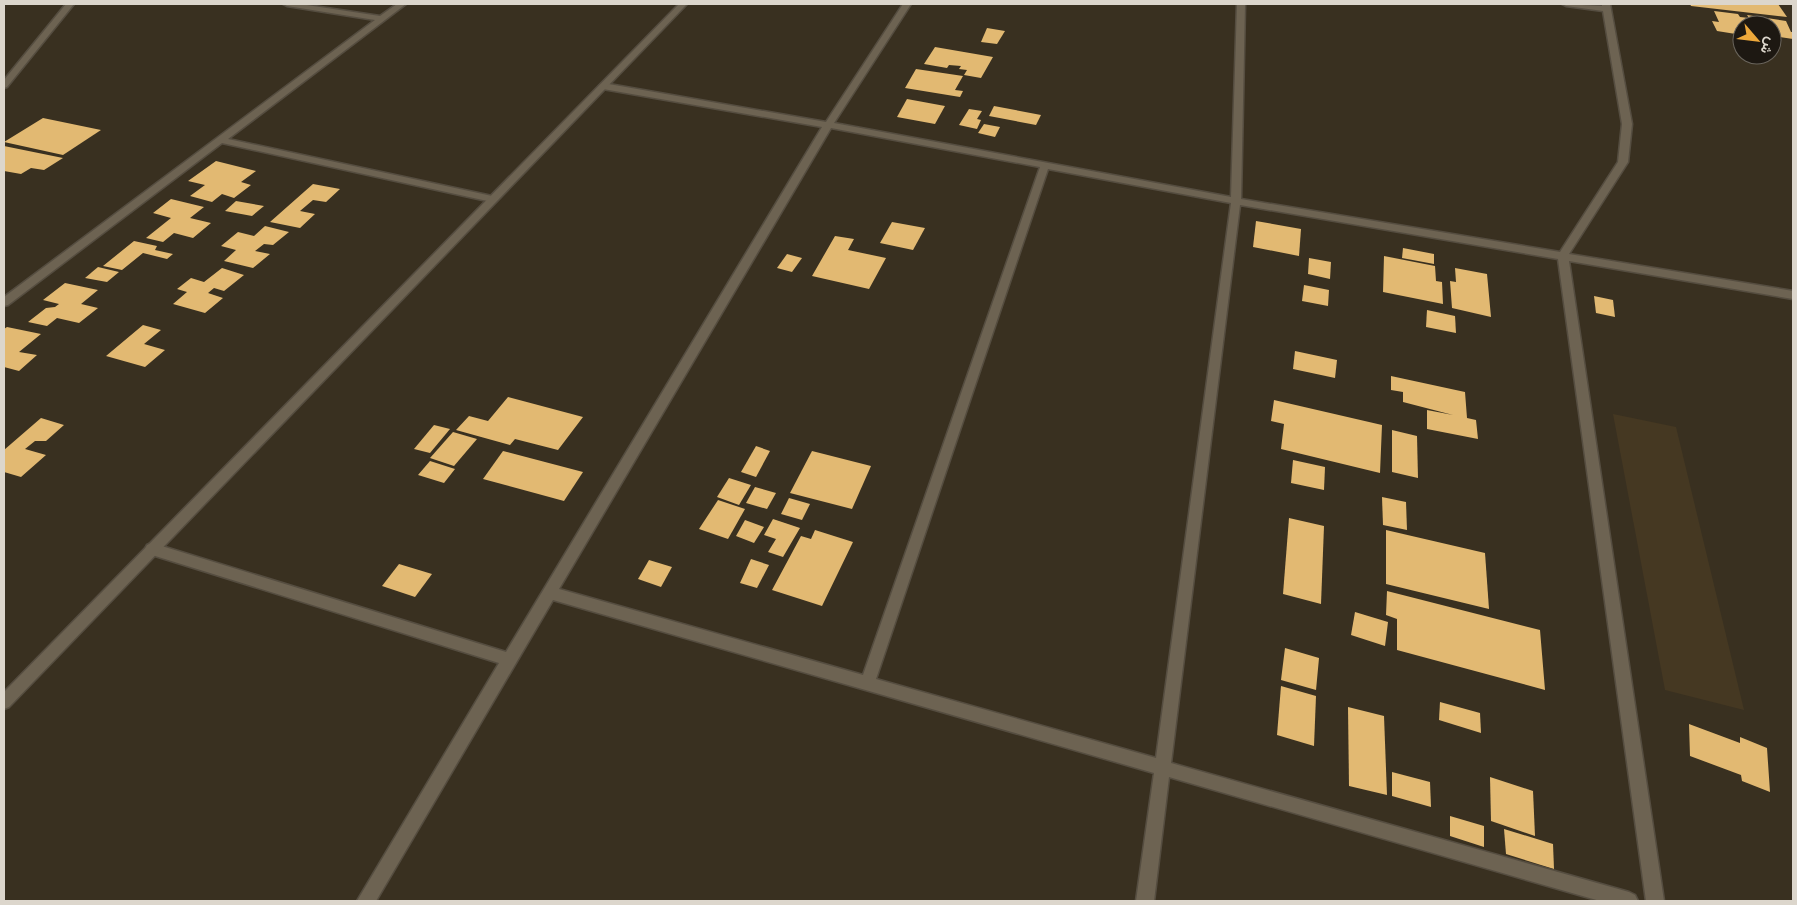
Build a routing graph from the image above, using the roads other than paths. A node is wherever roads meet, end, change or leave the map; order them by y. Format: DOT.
graph roads {
  1 [pos="70,4"];
  2 [pos="287,4"];
  3 [pos="402,4"];
  4 [pos="683,4"];
  5 [pos="907,4"];
  6 [pos="1241,4"];
  7 [pos="1566,4"];
  8 [pos="1606,6"];
  9 [pos="382,19"];
  10 [pos="4,85"];
  11 [pos="603,86"];
  12 [pos="828,125"];
  13 [pos="221,140"];
  14 [pos="1045,166"];
  15 [pos="492,199"];
  16 [pos="1236,201"];
  17 [pos="1563,255"];
  18 [pos="1793,295"];
  19 [pos="4,302"];
  20 [pos="152,549"];
  21 [pos="551,592"];
  22 [pos="510,660"];
  23 [pos="867,684"];
  24 [pos="4,702"];
  25 [pos="1163,767"];
  26 [pos="366,901"];
  27 [pos="1145,901"];
  28 [pos="1629,901"];
  29 [pos="1655,901"];
  1 -- 10 [label="street"];
  2 -- 9 [label="street"];
  3 -- 9 [label="street"];
  4 -- 11 [label="street"];
  5 -- 12 [label="street"];
  6 -- 16 [label="street"];
  7 -- 8 [label="street"];
  8 -- 17 [label="street"];
  9 -- 13 [label="street"];
  11 -- 12 [label="street"];
  11 -- 15 [label="street"];
  12 -- 14 [label="street"];
  12 -- 21 [label="street"];
  13 -- 15 [label="street"];
  13 -- 19 [label="street"];
  14 -- 16 [label="street"];
  14 -- 23 [label="street"];
  15 -- 20 [label="street"];
  16 -- 17 [label="street"];
  16 -- 25 [label="street"];
  17 -- 18 [label="street"];
  17 -- 29 [label="street"];
  20 -- 22 [label="street"];
  20 -- 24 [label="street"];
  21 -- 22 [label="street"];
  21 -- 23 [label="street"];
  22 -- 26 [label="street"];
  23 -- 25 [label="street"];
  25 -- 27 [label="street"];
  25 -- 28 [label="street"];
}
